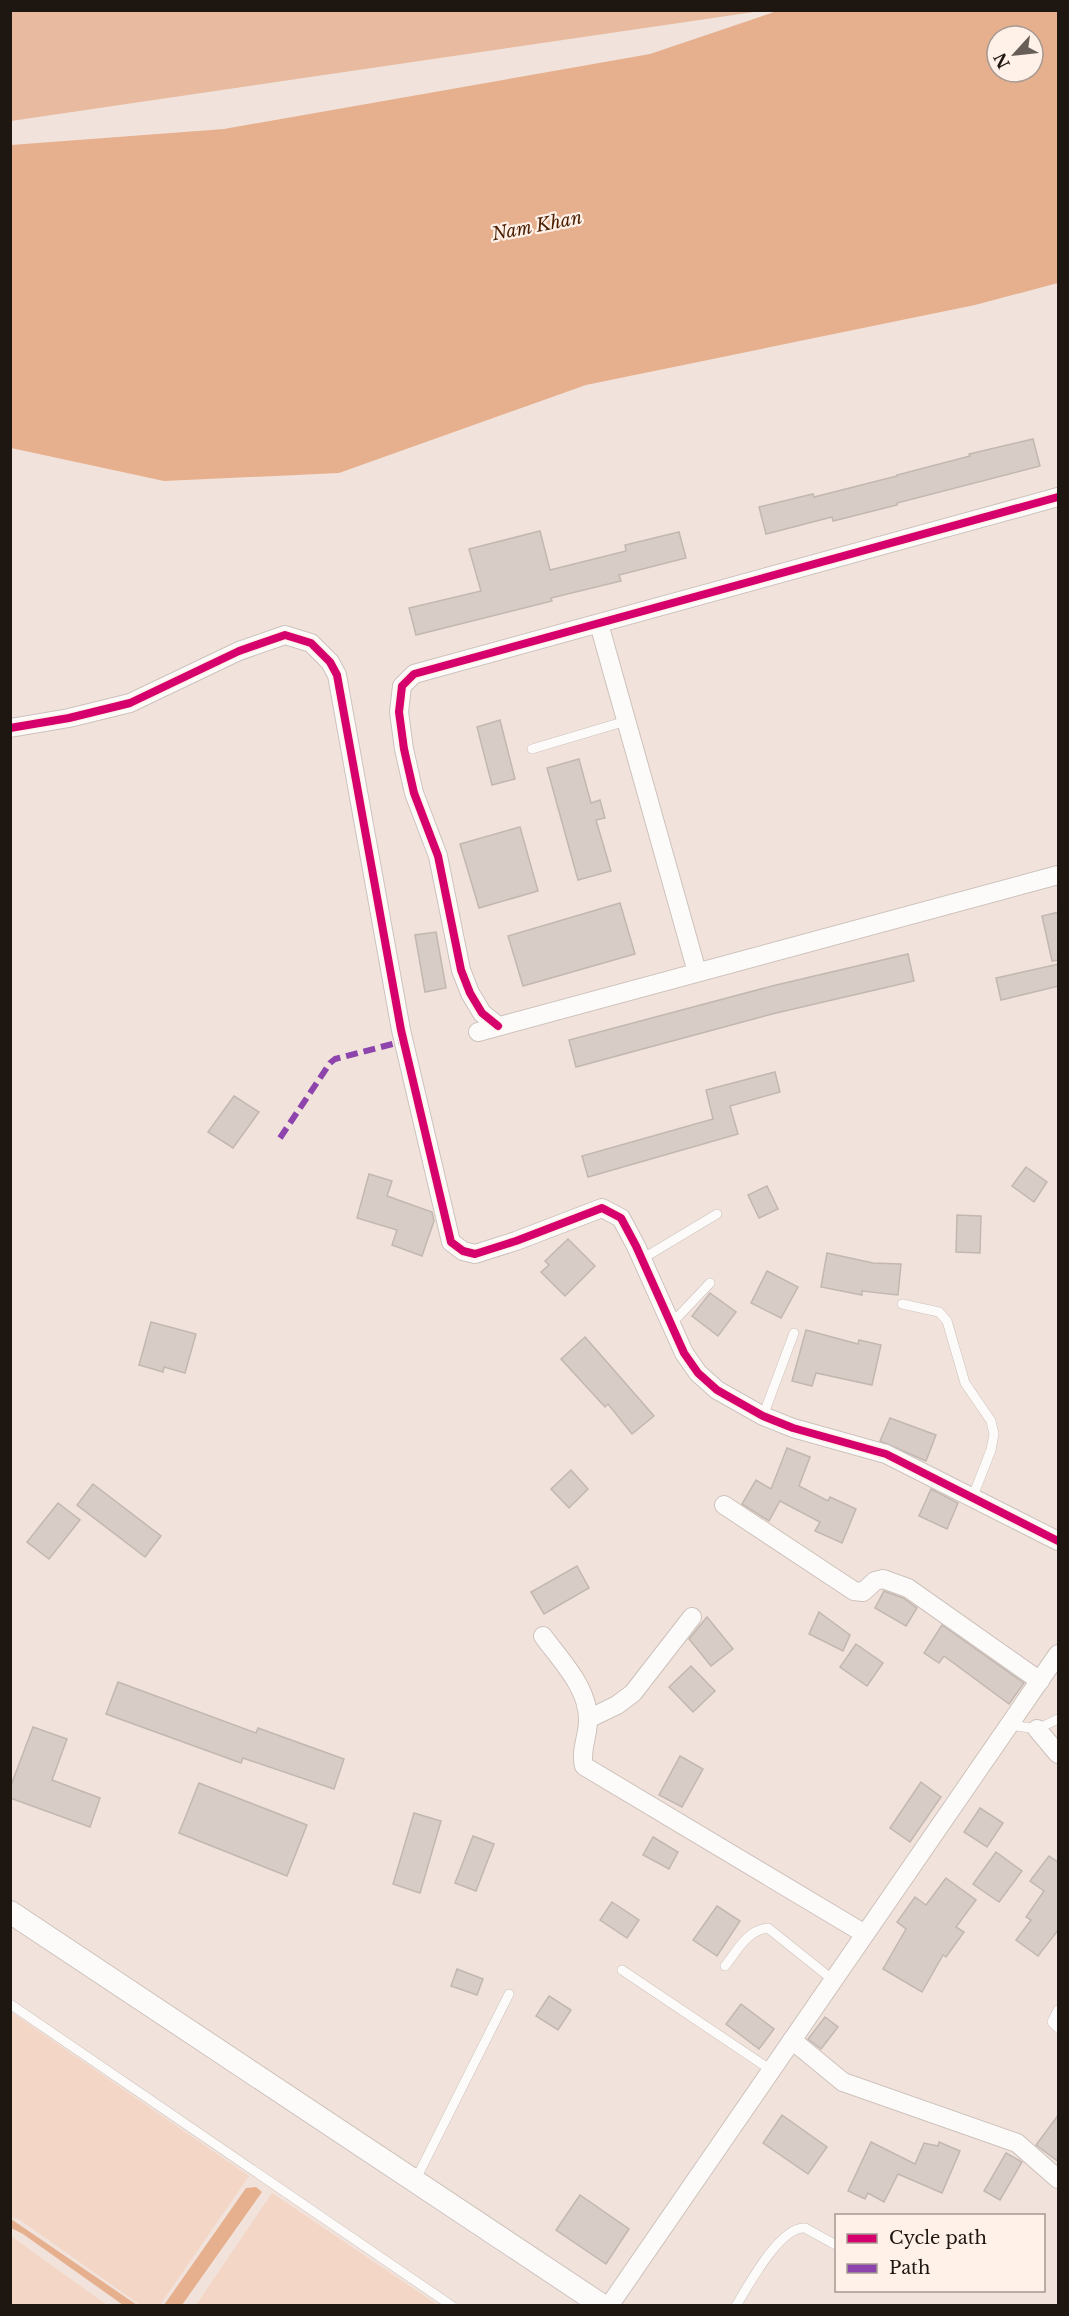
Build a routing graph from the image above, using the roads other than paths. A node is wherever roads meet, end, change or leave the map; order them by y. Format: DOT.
graph roads {
  1 [pos="1059,497"];
  2 [pos="598,624"];
  3 [pos="626,721"];
  4 [pos="10,728"];
  5 [pos="532,749"];
  6 [pos="1059,875"];
  7 [pos="697,972"];
  8 [pos="498,1026"];
  9 [pos="478,1032"];
  10 [pos="717,1214"];
  11 [pos="642,1259"];
  12 [pos="710,1283"];
  13 [pos="902,1304"];
  14 [pos="672,1323"];
  15 [pos="794,1333"];
  16 [pos="763,1416"];
  17 [pos="973,1496"];
  18 [pos="724,1505"];
  19 [pos="1059,1541"];
  20 [pos="692,1617"];
  21 [pos="543,1636"];
  22 [pos="1059,1654"];
  23 [pos="1040,1681"];
  24 [pos="588,1719"];
  25 [pos="1059,1719"];
  26 [pos="1010,1725"];
  27 [pos="1037,1729"];
  28 [pos="1059,1754"];
  29 [pos="10,1911"];
  30 [pos="866,1934"];
  31 [pos="725,1966"];
  32 [pos="622,1970"];
  33 [pos="833,1980"];
  34 [pos="509,1994"];
  35 [pos="10,2004"];
  36 [pos="1059,2010"];
  37 [pos="1059,2028"];
  38 [pos="792,2040"];
  39 [pos="771,2070"];
  40 [pos="1059,2179"];
  41 [pos="415,2181"];
  42 [pos="835,2244"];
  43 [pos="452,2306"];
  44 [pos="603,2306"];
  45 [pos="609,2306"];
  46 [pos="736,2306"];
  1 -- 2 [label="street"];
  2 -- 3 [label="street"];
  2 -- 8 [label="street"];
  3 -- 5 [label="lane"];
  3 -- 7 [label="street"];
  4 -- 11 [label="street"];
  6 -- 7 [label="street"];
  7 -- 8 [label="street"];
  8 -- 9 [label="street"];
  10 -- 11 [label="lane"];
  11 -- 14 [label="street"];
  12 -- 14 [label="lane"];
  13 -- 17 [label="lane"];
  14 -- 16 [label="street"];
  15 -- 16 [label="lane"];
  16 -- 17 [label="street"];
  17 -- 19 [label="street"];
  18 -- 23 [label="street"];
  20 -- 24 [label="street"];
  21 -- 24 [label="street"];
  22 -- 23 [label="street"];
  23 -- 26 [label="street"];
  24 -- 30 [label="street"];
  25 -- 27 [label="lane"];
  26 -- 27 [label="lane"];
  26 -- 30 [label="street"];
  27 -- 28 [label="street"];
  29 -- 41 [label="street"];
  30 -- 33 [label="street"];
  31 -- 33 [label="lane"];
  32 -- 39 [label="lane"];
  33 -- 38 [label="street"];
  34 -- 41 [label="lane"];
  35 -- 43 [label="lane"];
  36 -- 37 [label="lane"];
  38 -- 39 [label="street"];
  38 -- 40 [label="street"];
  39 -- 45 [label="street"];
  41 -- 44 [label="street"];
  42 -- 46 [label="lane"];
}
